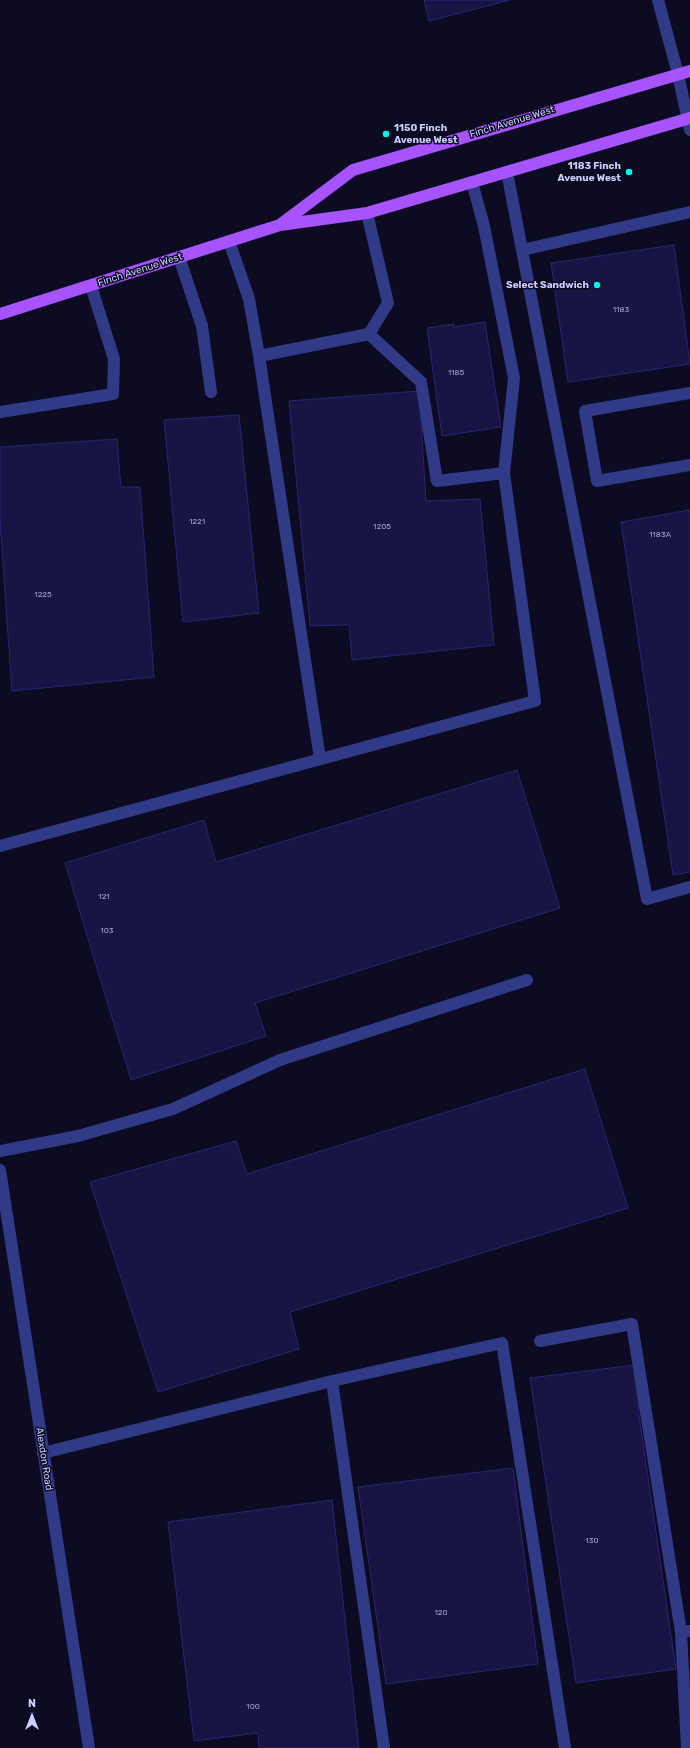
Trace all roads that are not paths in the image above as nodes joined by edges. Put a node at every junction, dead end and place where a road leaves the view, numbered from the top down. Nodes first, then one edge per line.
1 (658, 0) edge
2 (684, 73) edge
3 (689, 123) edge
4 (507, 172) junction
5 (472, 182) junction
6 (690, 212) edge
7 (367, 213) junction
8 (280, 225) junction
9 (229, 241) junction
10 (522, 250) junction
11 (179, 257) junction
12 (91, 286) junction
13 (0, 314) edge
14 (369, 334) junction
15 (259, 356) junction
16 (212, 392) dead end
17 (690, 393) edge
18 (0, 412) edge
19 (690, 465) edge
20 (504, 473) junction
21 (320, 759) junction
22 (0, 846) edge
23 (690, 887) edge
24 (527, 980) dead end
25 (0, 1151) edge
26 (0, 1170) edge
27 (540, 1341) dead end
28 (332, 1381) junction
29 (44, 1452) junction
30 (685, 1631) edge
31 (89, 1748) edge
32 (384, 1748) edge
33 (565, 1748) edge
34 (687, 1748) edge

1 - 2 street
2 - 3 street
2 - 8 main road, Finch Avenue West
3 - 4 main road, Finch Avenue West
4 - 5 main road, Finch Avenue West
4 - 10 street
5 - 7 main road, Finch Avenue West
5 - 20 street
6 - 10 street
7 - 8 main road, Finch Avenue West
7 - 14 street
8 - 9 main road, Finch Avenue West
9 - 11 main road, Finch Avenue West
9 - 15 street
10 - 23 street
11 - 12 main road, Finch Avenue West
11 - 16 street
12 - 13 main road, Finch Avenue West
12 - 18 street
14 - 15 street
14 - 20 street
15 - 21 street
17 - 19 street
20 - 21 street
21 - 22 street
24 - 25 street
26 - 29 street, Alexdon Road
27 - 30 street
28 - 29 street
28 - 32 street
28 - 33 street
29 - 31 street, Alexdon Road
30 - 34 street

